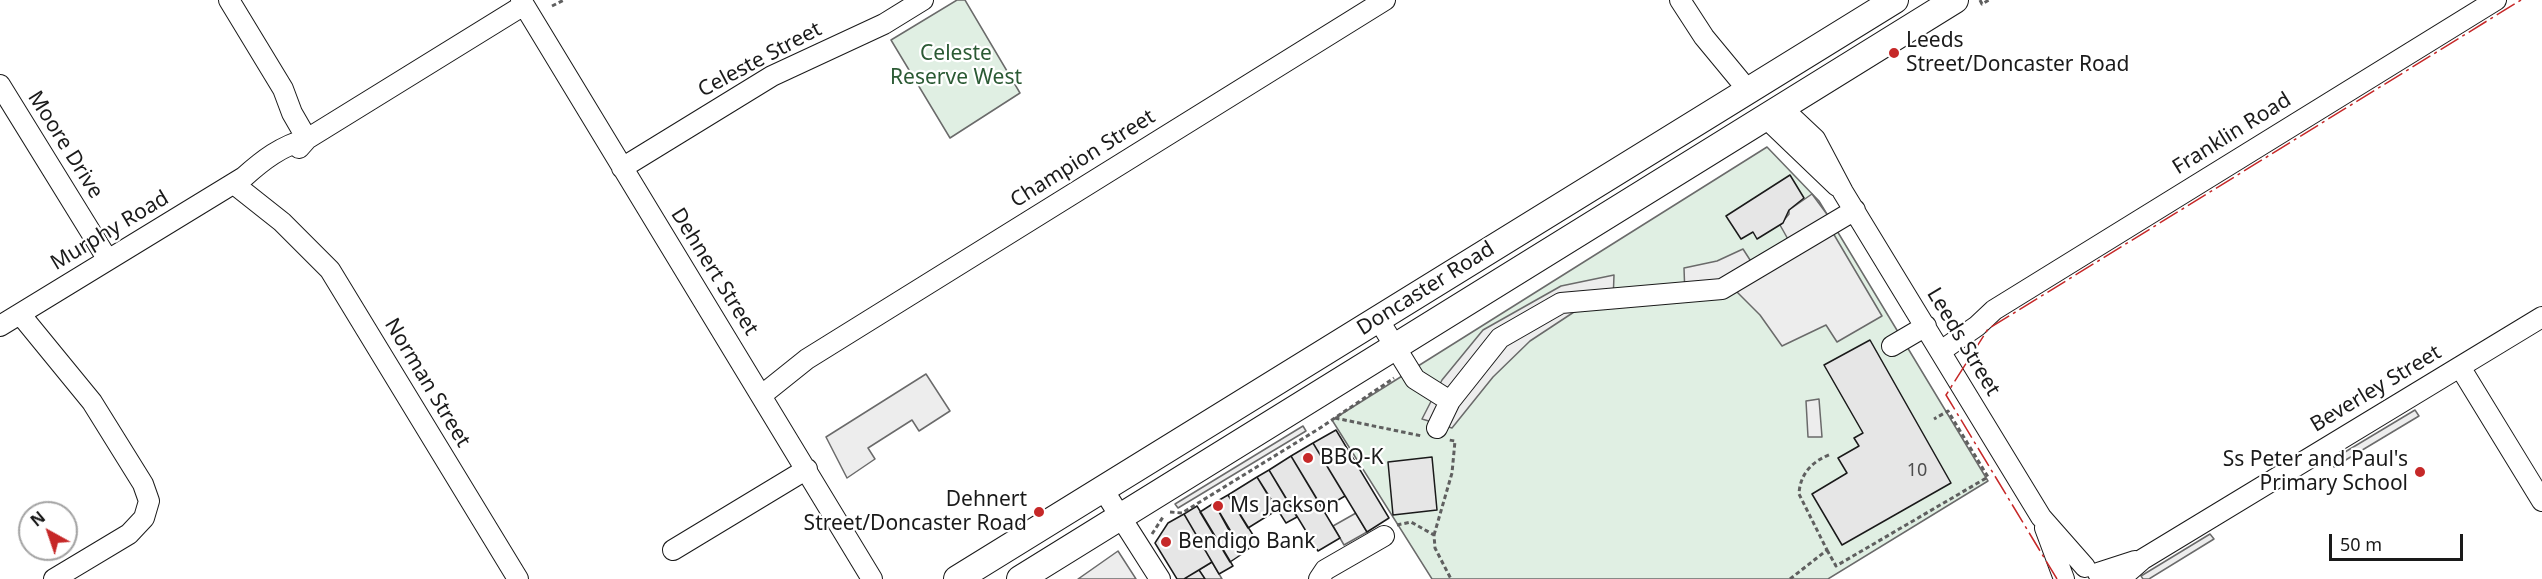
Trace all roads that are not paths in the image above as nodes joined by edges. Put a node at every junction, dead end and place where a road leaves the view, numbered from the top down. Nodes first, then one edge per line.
1 (229, 0) edge
2 (923, 0) edge
3 (1385, 0) edge
4 (1680, 0) edge
5 (1895, 0) edge
6 (1955, 0) edge
7 (2496, 0) edge
8 (522, 3) edge
9 (0, 85) edge
10 (1747, 89) junction
11 (1773, 112) junction
12 (312, 136) junction
13 (622, 168) junction
14 (239, 181) junction
15 (1855, 210) junction
16 (108, 260) junction
17 (20, 314) junction
18 (2542, 317) edge
19 (1378, 320) junction
20 (0, 326) edge
21 (1933, 338) junction
22 (1892, 346) dead end
23 (1402, 358) junction
24 (2460, 367) junction
25 (758, 390) junction
26 (1450, 401) junction
27 (1438, 435) road end
28 (807, 469) junction
29 (1104, 490) junction
30 (2542, 501) edge
31 (1121, 516) junction
32 (2041, 517) junction
33 (1384, 537) road end
34 (673, 549) dead end
35 (2143, 559) junction
36 (2095, 573) edge
37 (873, 576) edge
38 (54, 579) edge
39 (518, 579) edge
40 (957, 579) edge
41 (1020, 579) edge
42 (1160, 579) edge
43 (1319, 579) edge
44 (2065, 579) edge
45 (2120, 579) edge

1 - 12 street
2 - 13 street, Celeste Street
3 - 25 street, Champion Street
4 - 10 street
5 - 10 main road, Doncaster Road
6 - 11 main road, Doncaster Road
7 - 21 street, Franklin Road
8 - 12 street, Murphy Road
8 - 13 street, Dehnert Street
9 - 16 street, Moore Drive
10 - 11 main road
10 - 19 main road, Doncaster Road
11 - 15 street, Leeds Street
11 - 23 main road, Doncaster Road
12 - 14 street, Murphy Road
13 - 25 street, Dehnert Street
14 - 16 street, Murphy Road
14 - 39 street, Norman Street
15 - 21 street, Leeds Street
15 - 26 street
16 - 17 street, Murphy Road
17 - 20 street, Murphy Road
17 - 38 street
18 - 24 street, Beverley Street
19 - 23 street
19 - 29 main road, Doncaster Road
21 - 22 street, Franklin Road
21 - 32 street, Leeds Street
23 - 26 street
23 - 31 main road, Doncaster Road
24 - 30 street
24 - 35 street, Beverley Street
25 - 28 street, Dehnert Street
26 - 27 street
28 - 34 street
28 - 37 street, Dehnert Street
29 - 31 street
29 - 40 main road, Doncaster Road
31 - 41 main road, Doncaster Road
31 - 42 street
32 - 36 street, Leeds Street
32 - 44 street, Leeds Street
33 - 43 street
35 - 36 street, Beverley Street
35 - 45 street, Beverley Street
36 - 44 street, Beverley Street

